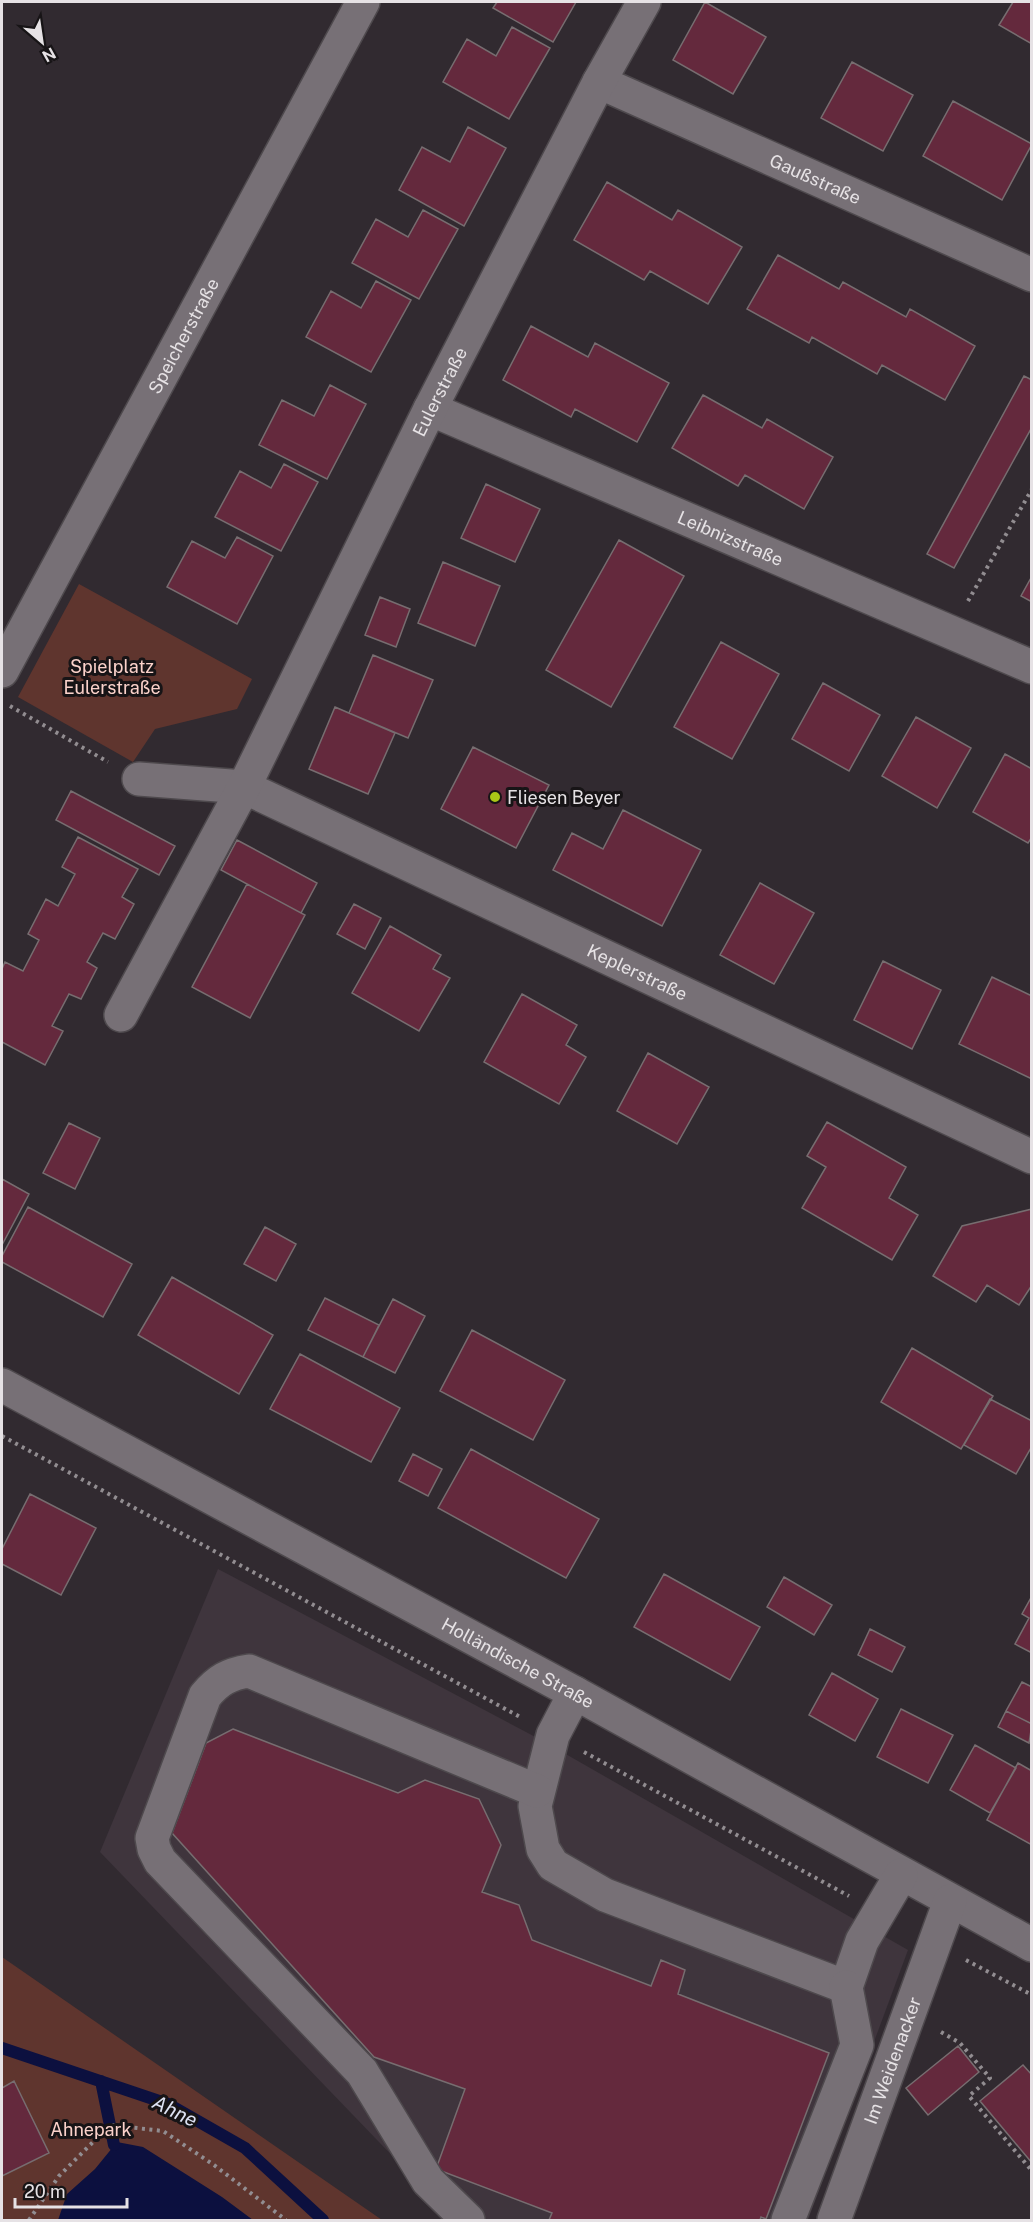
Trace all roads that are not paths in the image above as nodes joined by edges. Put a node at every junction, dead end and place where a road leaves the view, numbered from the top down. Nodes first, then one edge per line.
1 (363, 2) edge
2 (644, 2) edge
3 (599, 82) junction
4 (1032, 275) edge
5 (430, 409) junction
6 (1032, 667) edge
7 (2, 671) edge
8 (139, 779) road end
9 (244, 787) junction
10 (121, 1015) dead end
11 (1032, 1157) edge
12 (2, 1385) edge
13 (575, 1693) junction
14 (537, 1791) junction
15 (901, 1875) junction
16 (950, 1901) junction
17 (1032, 1945) edge
18 (846, 1987) junction
19 (468, 2220) edge
20 (788, 2220) edge
21 (834, 2220) edge

1 - 7 street, Speicherstraße
2 - 3 street, Eulerstraße
3 - 4 street, Gaußstraße
3 - 5 street, Eulerstraße
5 - 6 street, Leibnizstraße
5 - 9 street, Eulerstraße
8 - 9 street
9 - 10 street, Eulerstraße
9 - 11 street, Keplerstraße
12 - 13 street, Holländische Straße
13 - 14 street
13 - 15 street, Holländische Straße
14 - 18 street
14 - 19 street
15 - 16 street, Holländische Straße
15 - 18 street
16 - 17 street, Holländische Straße
16 - 21 street, Im Weidenacker
18 - 20 street

